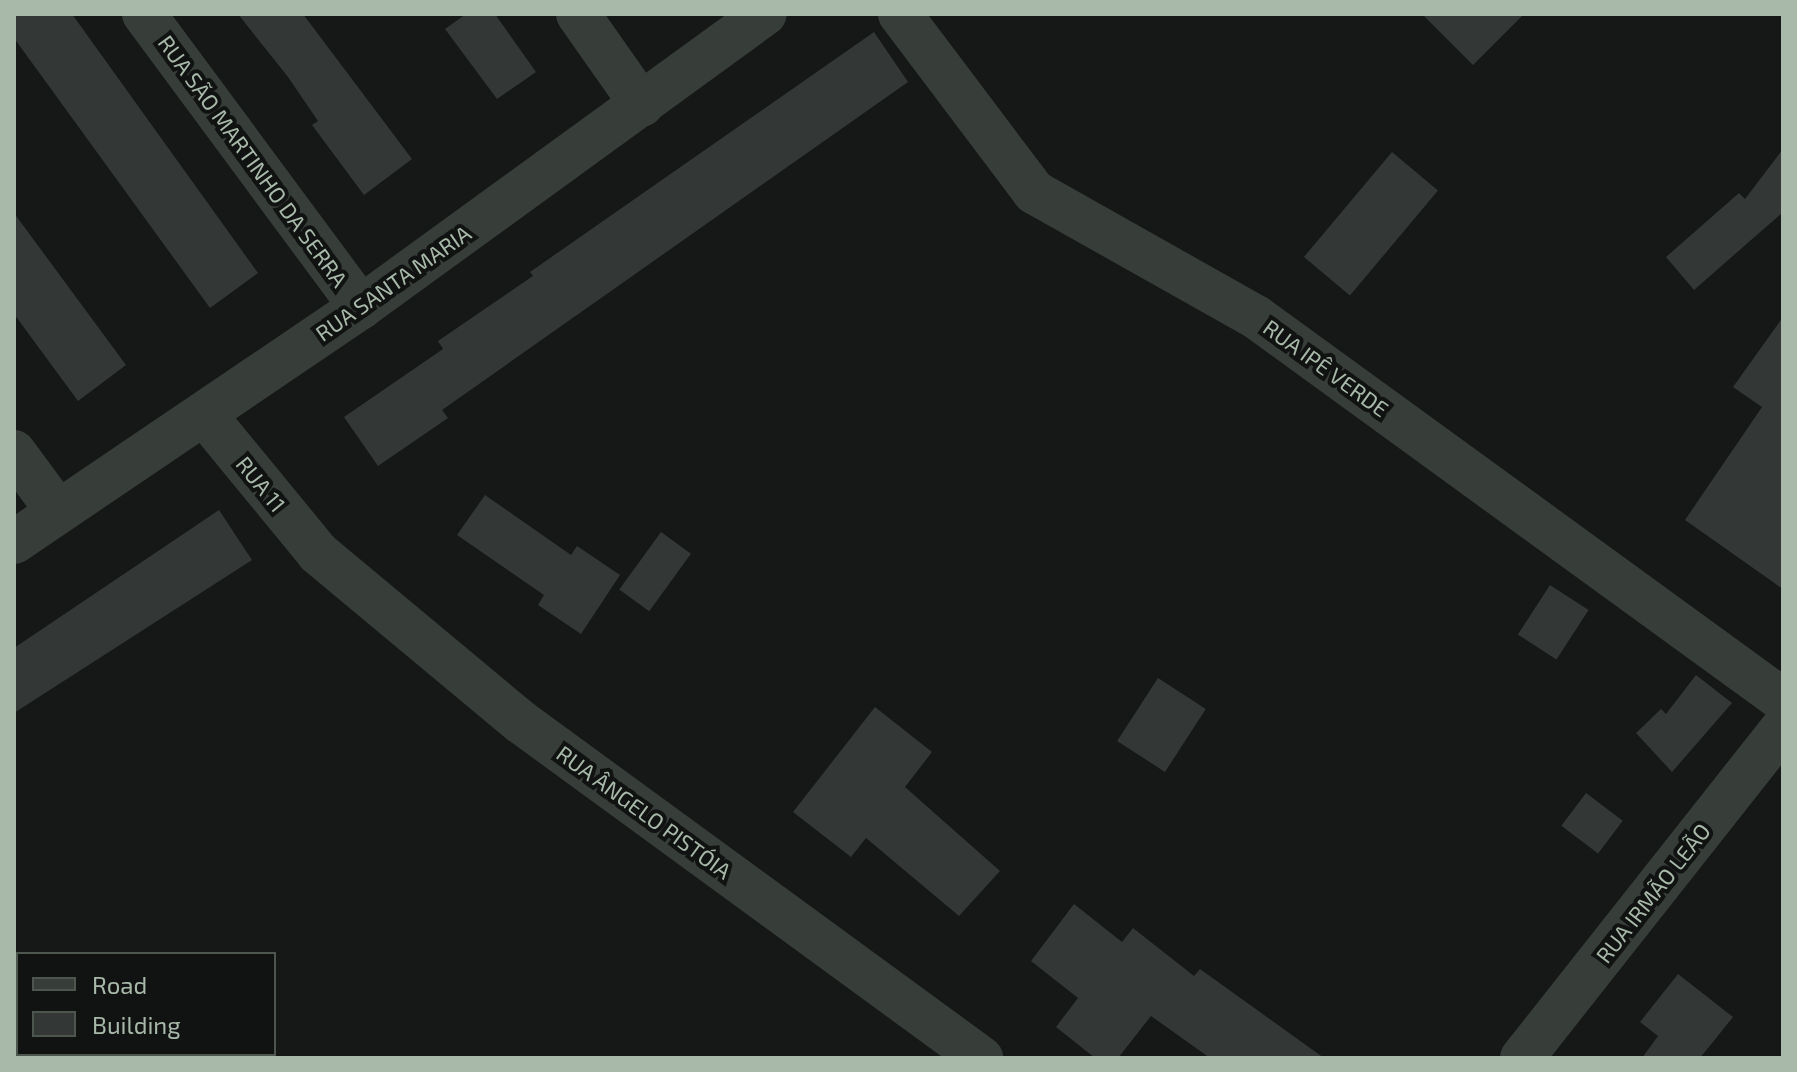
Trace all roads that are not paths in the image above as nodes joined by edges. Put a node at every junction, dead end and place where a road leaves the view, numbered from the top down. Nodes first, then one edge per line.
1 (144, 14) edge
2 (578, 14) edge
3 (765, 14) edge
4 (900, 14) edge
5 (642, 105) junction
6 (361, 307) junction
7 (204, 414) junction
8 (14, 452) edge
9 (58, 512) junction
10 (14, 542) edge
11 (318, 553) joint
12 (1783, 700) edge
13 (1783, 727) edge
14 (981, 1058) edge
15 (1522, 1058) edge

1 - 6 street, RUA SÃO MARTINHO DA SERRA
2 - 5 street
3 - 5 street, RUA SANTA MARIA
4 - 12 street, RUA IPÊ VERDE
5 - 6 street, RUA SANTA MARIA
6 - 7 street, RUA SANTA MARIA
7 - 9 street, RUA SANTA MARIA
7 - 11 street, RUA 11
8 - 9 street
9 - 10 street, RUA SANTA MARIA
11 - 14 street, RUA ÂNGELO PISTÓIA
13 - 15 street, RUA IRMÃO LEÃO

